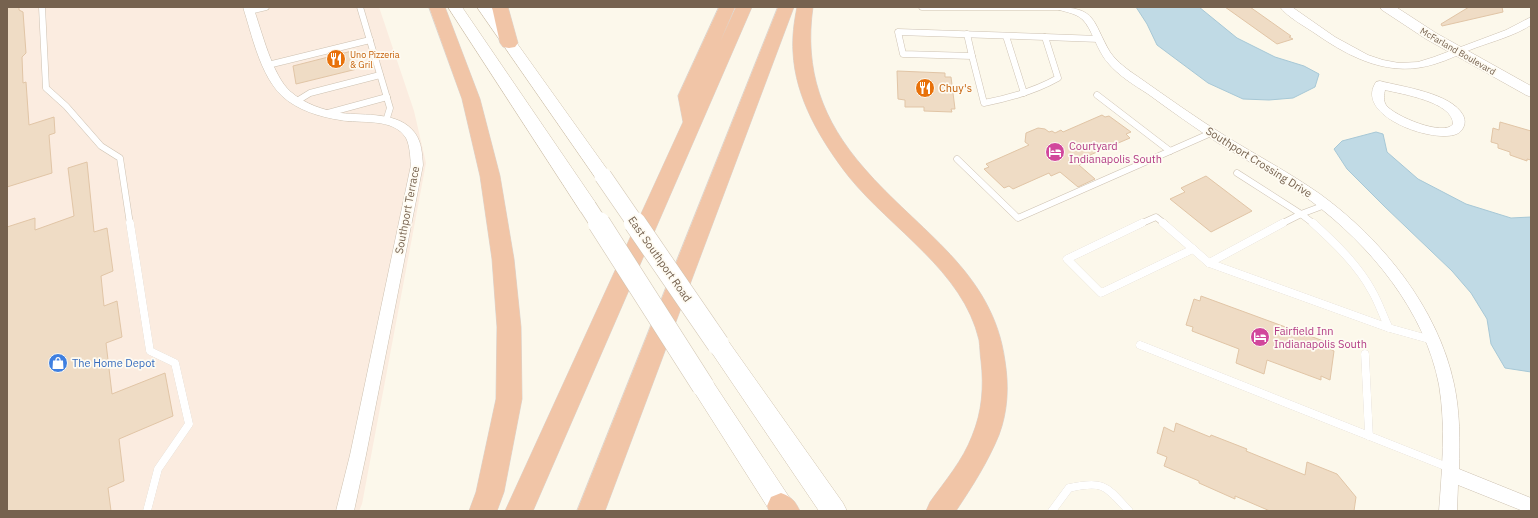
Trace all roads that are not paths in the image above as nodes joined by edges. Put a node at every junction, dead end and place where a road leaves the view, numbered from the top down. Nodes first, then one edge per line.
1 (42, 7) edge
2 (266, 7) edge
3 (360, 7) edge
4 (437, 7) edge
5 (455, 7) edge
6 (484, 7) edge
7 (500, 7) edge
8 (727, 7) edge
9 (744, 7) edge
10 (786, 7) edge
11 (805, 7) edge
12 (922, 7) edge
13 (962, 7) edge
14 (1045, 7) edge
15 (1286, 7) edge
16 (1387, 7) edge
17 (1060, 8) edge
18 (248, 9) edge
19 (1531, 20) edge
20 (967, 34) junction
21 (1006, 36) junction
22 (1045, 37) junction
23 (1099, 39) junction
24 (370, 40) junction
25 (509, 43) junction
26 (1457, 51) junction
27 (972, 56) junction
28 (1386, 64) junction
29 (268, 65) junction
30 (380, 75) junction
31 (1380, 85) junction
32 (1531, 92) edge
33 (1024, 93) junction
34 (1097, 95) dead end
35 (387, 97) junction
36 (297, 101) junction
37 (328, 113) junction
38 (386, 121) junction
39 (693, 123) junction
40 (1211, 133) junction
41 (1170, 151) junction
42 (958, 158) dead end
43 (1237, 173) dead end
44 (1325, 205) junction
45 (1301, 214) junction
46 (1193, 249) junction
47 (1209, 263) junction
48 (1389, 328) junction
49 (1432, 340) junction
50 (1140, 345) dead end
51 (1365, 354) dead end
52 (1369, 436) junction
53 (1450, 471) junction
54 (1531, 506) edge
55 (784, 509) edge
56 (147, 511) edge
57 (345, 511) edge
58 (483, 511) edge
59 (519, 511) edge
60 (590, 511) edge
61 (834, 511) edge
62 (940, 511) edge
63 (1052, 511) edge
64 (1130, 511) edge
65 (1448, 511) edge

1 - 56 lane
2 - 18 lane
3 - 24 lane
4 - 58 highway
5 - 55 main road, bridge
6 - 25 main road, East Southport Road
7 - 25 highway
8 - 39 highway
9 - 39 highway
10 - 60 highway
11 - 62 highway
12 - 13 lane
13 - 14 lane
14 - 17 lane
15 - 28 street
16 - 26 street, McFarland Boulevard
17 - 23 street, Southport Crossing Drive
18 - 29 street, Southport Terrace
19 - 26 street
20 - 21 lane
20 - 27 lane
20 - 27 lane
21 - 22 lane
21 - 33 lane
22 - 23 lane
22 - 33 lane
23 - 40 street, Southport Crossing Drive
24 - 29 lane
24 - 30 lane
25 - 61 main road, East Southport Road, bridge
26 - 28 street
26 - 32 street, McFarland Boulevard
27 - 33 lane
28 - 31 street
29 - 36 street, Southport Terrace
30 - 35 lane
30 - 36 lane
31 - 31 street
34 - 41 lane
35 - 37 lane
35 - 38 lane
36 - 37 street, Southport Terrace
37 - 38 street, Southport Terrace
38 - 57 street, Southport Terrace
39 - 59 highway
40 - 41 lane
40 - 44 street, Southport Crossing Drive
41 - 42 lane
43 - 45 lane
44 - 45 lane
44 - 49 street, Southport Crossing Drive
45 - 47 lane
45 - 48 lane
46 - 46 lane
46 - 47 lane
47 - 48 lane
48 - 49 lane
49 - 53 street, Southport Crossing Drive
50 - 52 lane
51 - 52 lane
52 - 53 lane
53 - 54 street
53 - 65 street, Southport Crossing Drive
63 - 64 lane

